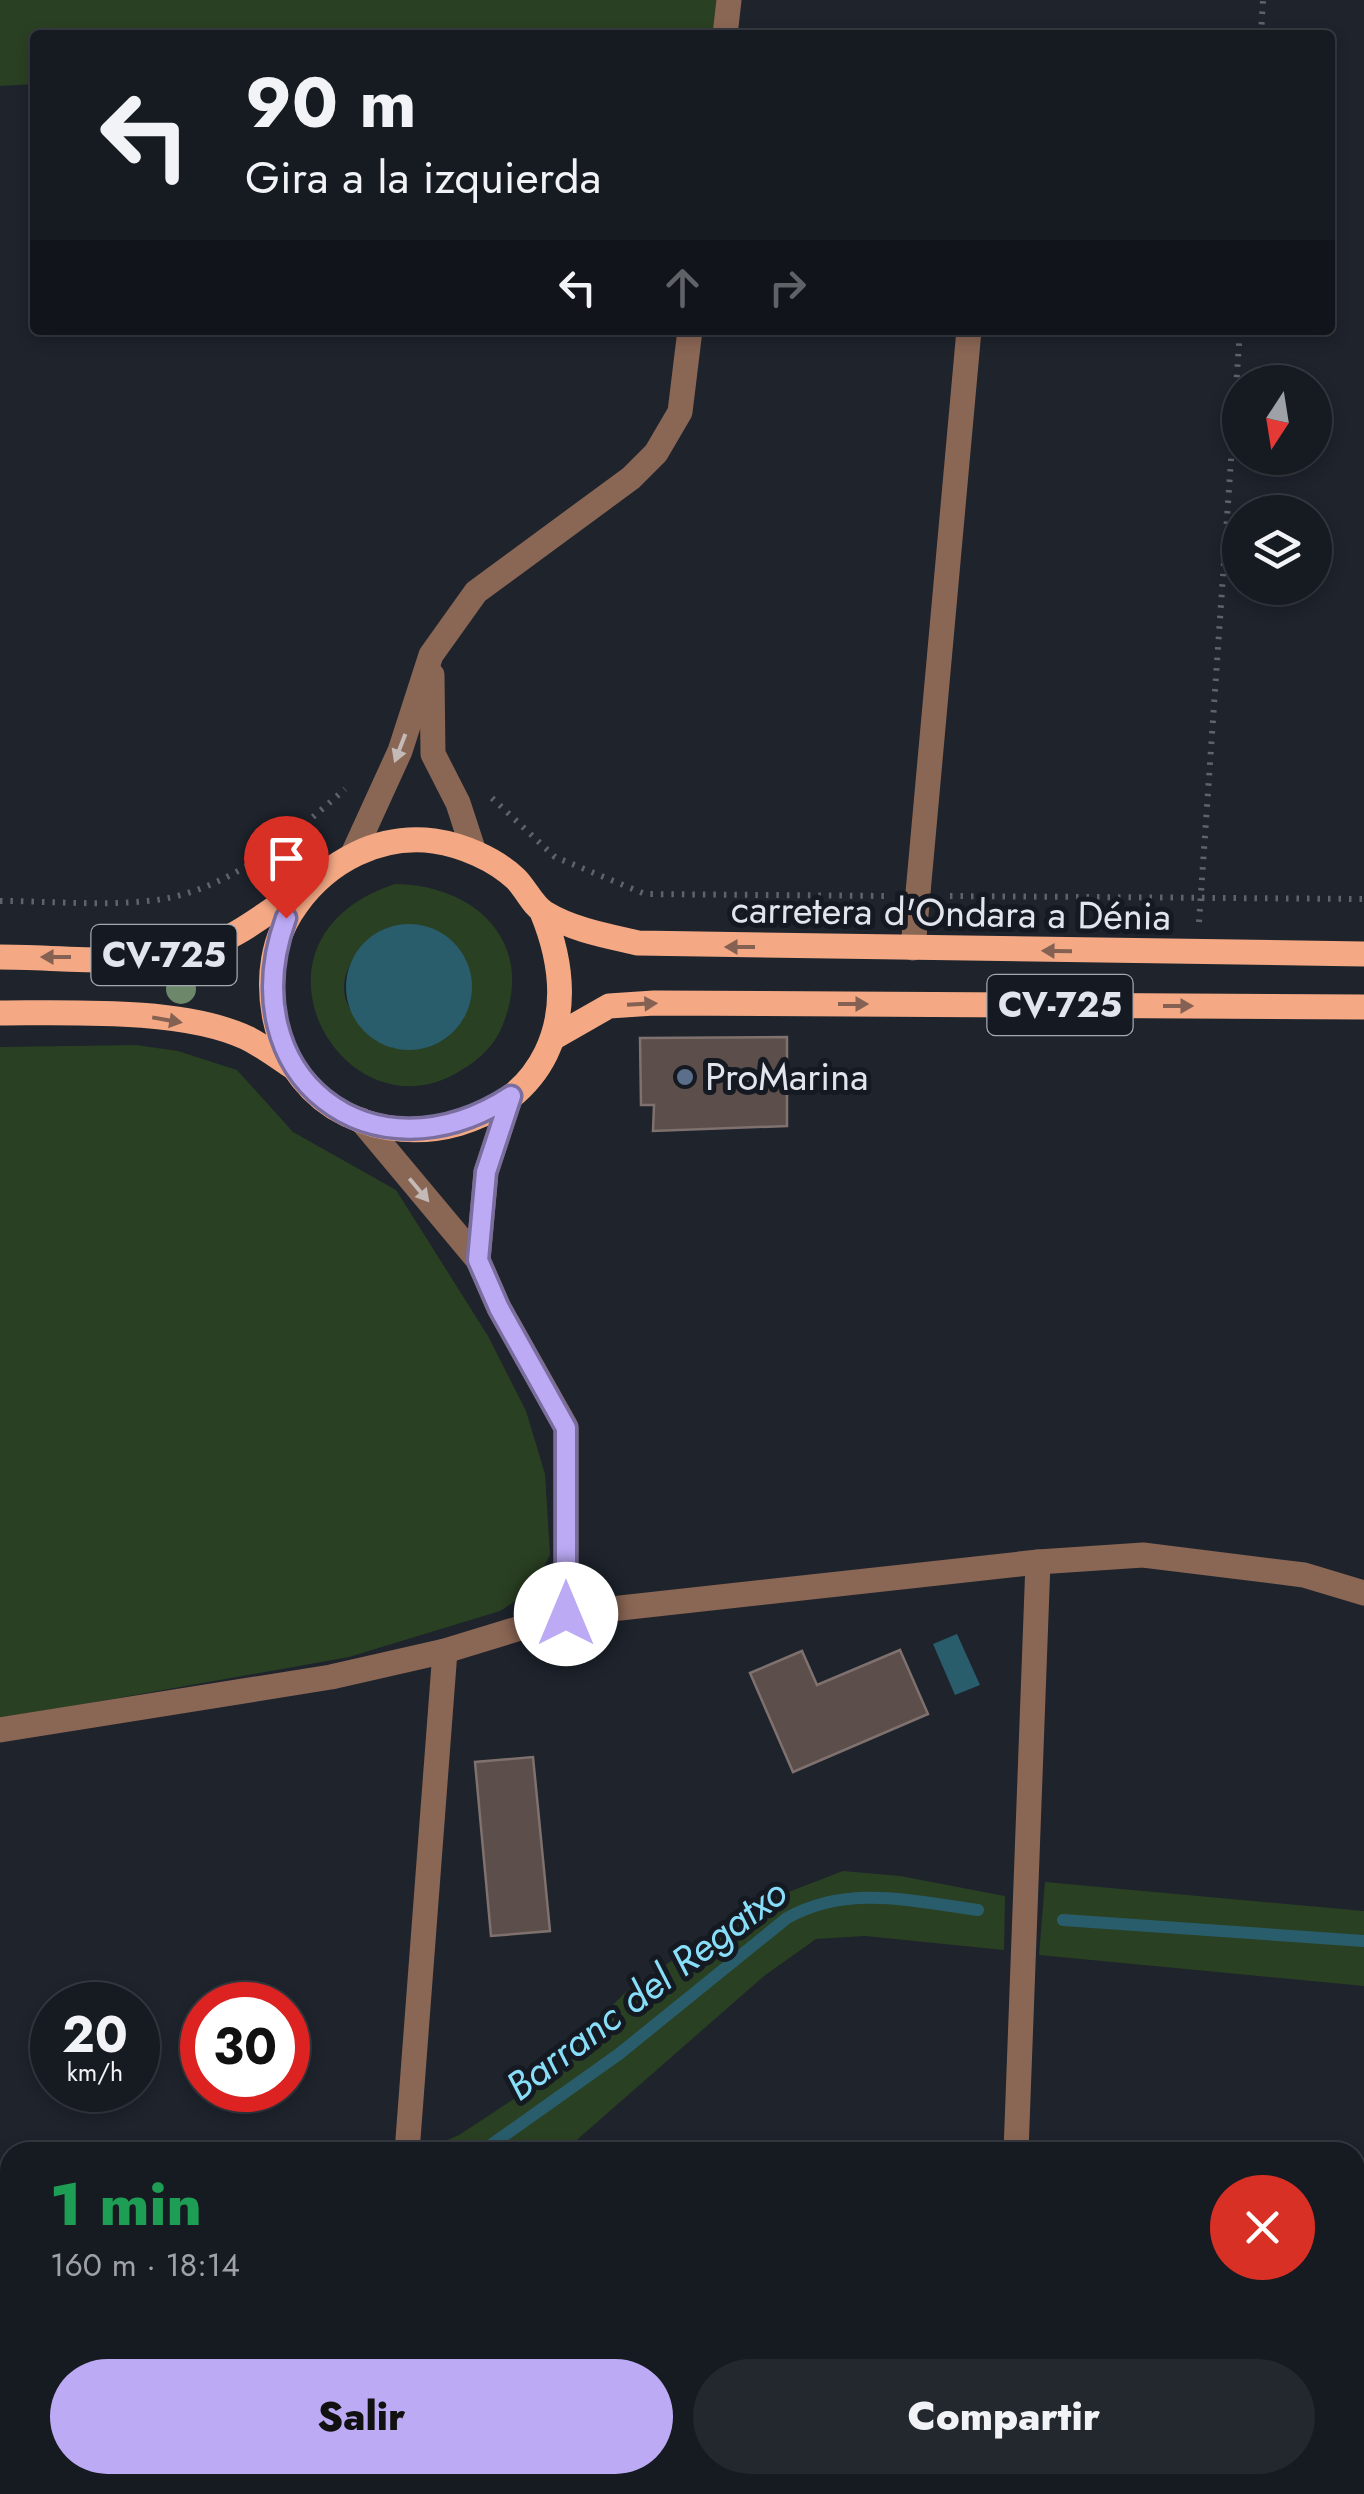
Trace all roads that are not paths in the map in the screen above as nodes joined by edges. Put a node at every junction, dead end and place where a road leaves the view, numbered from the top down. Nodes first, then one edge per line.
1 (729, 0) edge
2 (726, 30) edge
3 (689, 335) edge
4 (969, 335) edge
5 (431, 655) junction
6 (474, 852) junction
7 (353, 854) junction
8 (310, 885) junction
9 (542, 912) junction
10 (913, 948) junction
11 (1364, 954) edge
12 (0, 957) edge
13 (1364, 1007) edge
14 (0, 1013) edge
15 (552, 1038) junction
16 (297, 1070) junction
17 (511, 1096) junction
18 (361, 1120) junction
19 (478, 1260) junction
20 (1038, 1562) junction
21 (1364, 1593) edge
22 (566, 1614) junction
23 (445, 1651) junction
24 (0, 1730) edge
25 (408, 2142) edge
26 (1016, 2142) edge

1 - 2 street
3 - 5 street
4 - 10 street
5 - 6 street
5 -> 7 street
6 - 7 main road, CV-725
6 - 9 main road, CV-725
7 - 8 main road, CV-725
8 -> 12 main road, CV-725
8 - 16 main road, CV-725
10 -> 9 main road, carretera d'Ondara a Dénia / CV-725
9 - 15 main road, CV-725
11 -> 10 main road, carretera d'Ondara a Dénia / CV-725
15 -> 13 main road, CV-725
14 -> 16 main road, CV-725
15 - 17 main road, CV-725
16 - 18 main road, CV-725
17 - 18 main road, CV-725
17 - 19 street
18 -> 19 street
19 - 22 street
20 - 21 street
20 - 22 street
20 - 26 street
22 - 23 street
23 - 24 street
23 - 25 street

